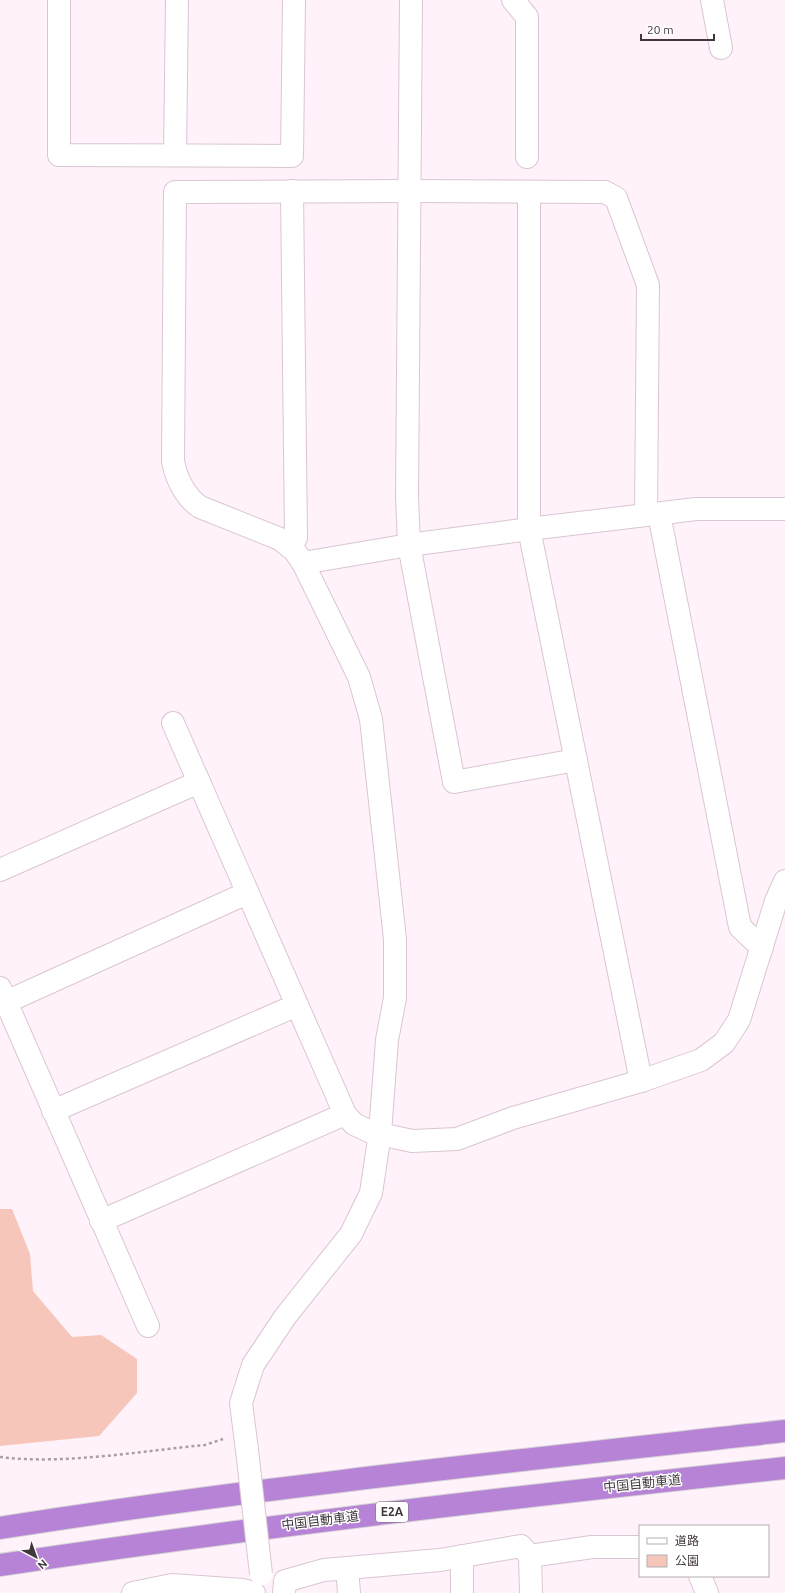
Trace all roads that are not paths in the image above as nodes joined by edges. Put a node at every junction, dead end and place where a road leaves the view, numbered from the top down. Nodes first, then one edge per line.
1 (59, 0) edge
2 (177, 0) edge
3 (294, 0) edge
4 (411, 0) edge
5 (513, 0) edge
6 (712, 0) edge
7 (721, 48) dead end
8 (175, 155) junction
9 (527, 157) dead end
10 (409, 191) junction
11 (292, 192) junction
12 (529, 192) junction
13 (785, 509) edge
14 (652, 514) junction
15 (529, 528) junction
16 (409, 545) junction
17 (297, 555) junction
18 (173, 723) dead end
19 (576, 760) junction
20 (199, 782) junction
21 (0, 870) edge
22 (785, 881) edge
23 (248, 893) junction
24 (762, 948) junction
25 (3, 995) edge
26 (297, 1005) junction
27 (641, 1081) junction
28 (53, 1111) junction
29 (345, 1114) junction
30 (380, 1133) junction
31 (101, 1221) junction
32 (148, 1326) dead end
33 (785, 1431) edge
34 (785, 1468) edge
35 (0, 1528) edge
36 (639, 1547) edge
37 (462, 1556) junction
38 (530, 1556) junction
39 (0, 1565) edge
40 (347, 1568) junction
41 (700, 1577) edge
42 (258, 1587) edge
43 (133, 1593) edge
44 (284, 1593) edge
45 (349, 1593) edge
46 (462, 1593) edge
47 (531, 1593) edge
48 (707, 1593) edge

1 - 8 street
2 - 8 street
3 - 8 street
4 - 10 street
5 - 9 street
6 - 7 street
10 - 11 street
10 - 12 street
10 - 16 street
11 - 17 street
11 - 17 street
12 - 14 street
12 - 15 street
13 - 14 street
14 - 15 street
14 - 24 street
15 - 16 street
15 - 19 street
16 - 17 street
16 - 19 street
17 - 30 street
18 - 20 street
19 - 27 street
20 - 21 street
20 - 23 street
22 - 24 street
23 - 25 street
23 - 26 street
24 - 27 street
25 - 28 street
26 - 28 street
26 - 29 street
27 - 30 street
28 - 31 street
29 - 30 street
29 - 31 street
30 - 42 street, bridge
31 - 32 street
33 - 35 highway
34 - 39 highway, 中国自動車道 / E2A
36 - 38 street
37 - 38 street
37 - 40 street
37 - 46 street
38 - 47 street
40 - 44 street
40 - 45 street
41 - 48 street
42 - 43 street

